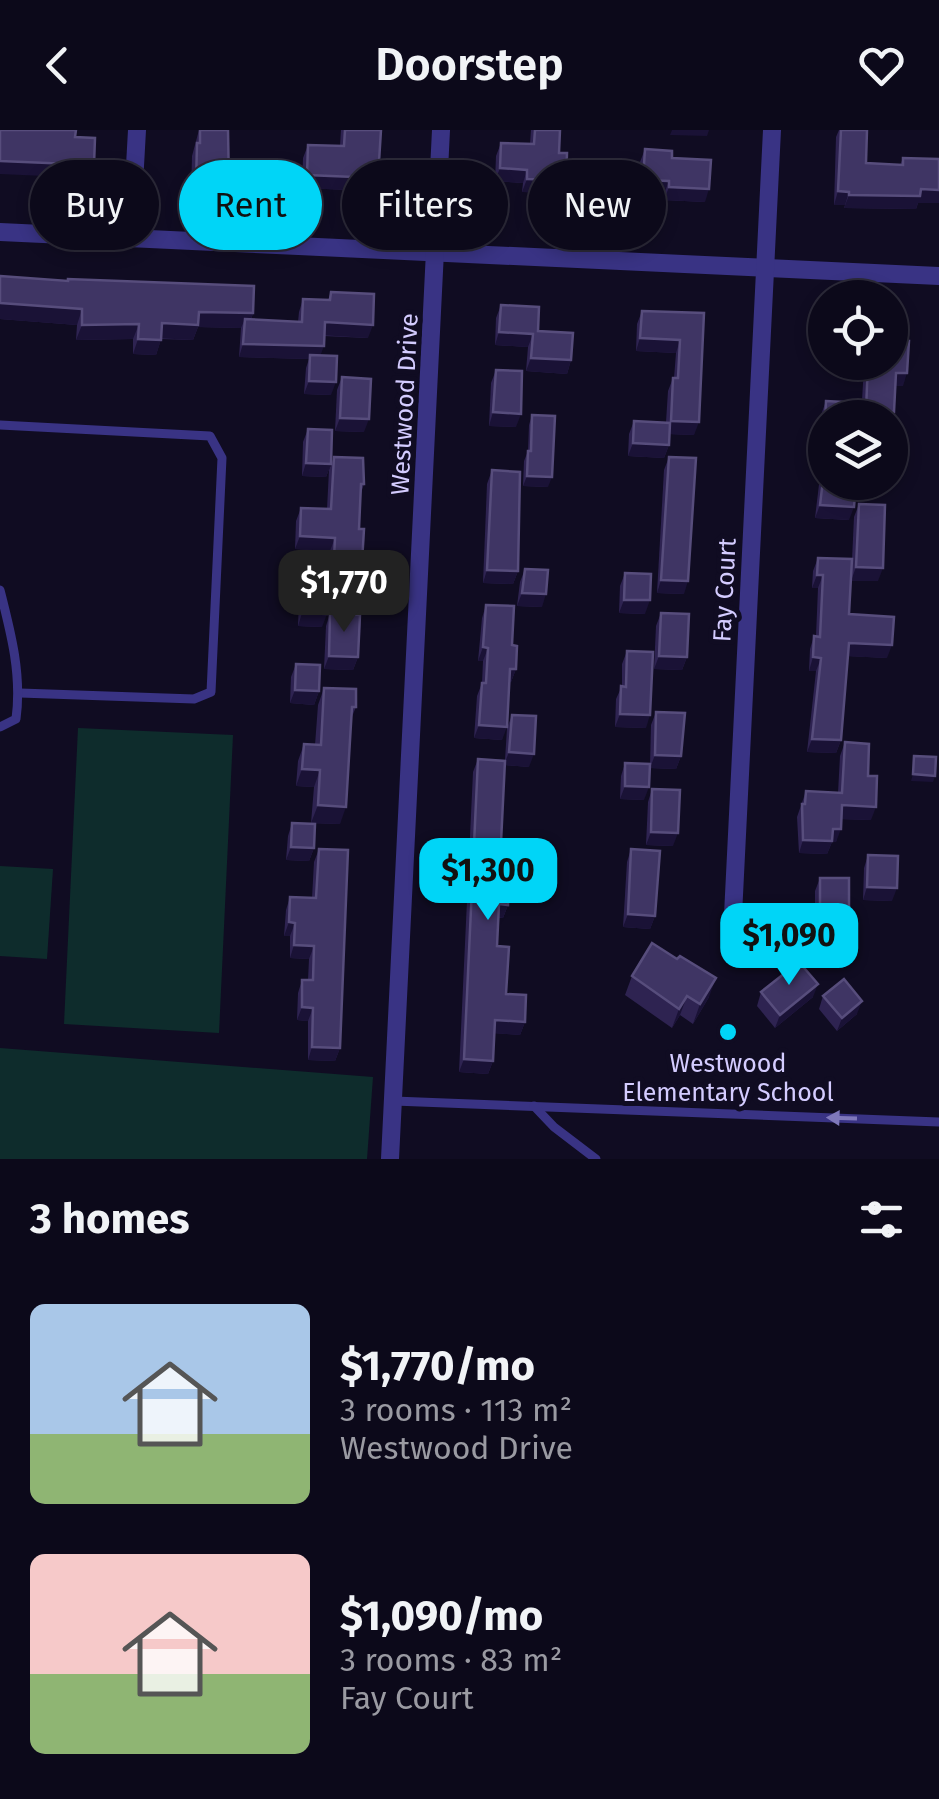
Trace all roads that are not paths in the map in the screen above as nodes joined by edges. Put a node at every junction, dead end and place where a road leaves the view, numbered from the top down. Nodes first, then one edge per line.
1 (136, 130) edge
2 (441, 130) edge
3 (772, 130) edge
4 (135, 160) edge
5 (0, 232) edge
6 (30, 233) edge
7 (159, 239) edge
8 (436, 253) junction
9 (766, 268) junction
10 (939, 276) edge
11 (0, 425) edge
12 (0, 590) edge
13 (20, 693) junction
14 (0, 728) edge
15 (733, 916) dead end
16 (394, 1100) junction
17 (534, 1106) junction
18 (939, 1122) edge
19 (390, 1159) edge
20 (596, 1159) edge

1 - 4 street
2 - 8 street, Westwood Drive
3 - 9 street, Fay Court
5 - 6 street
7 - 8 street
8 - 9 street
8 - 16 street, Westwood Drive
9 - 10 street
9 - 15 street, Fay Court
11 - 13 lane
12 - 13 lane
13 - 14 lane
16 - 17 lane
16 - 19 street, Westwood Drive
18 -> 17 lane
17 - 20 lane

